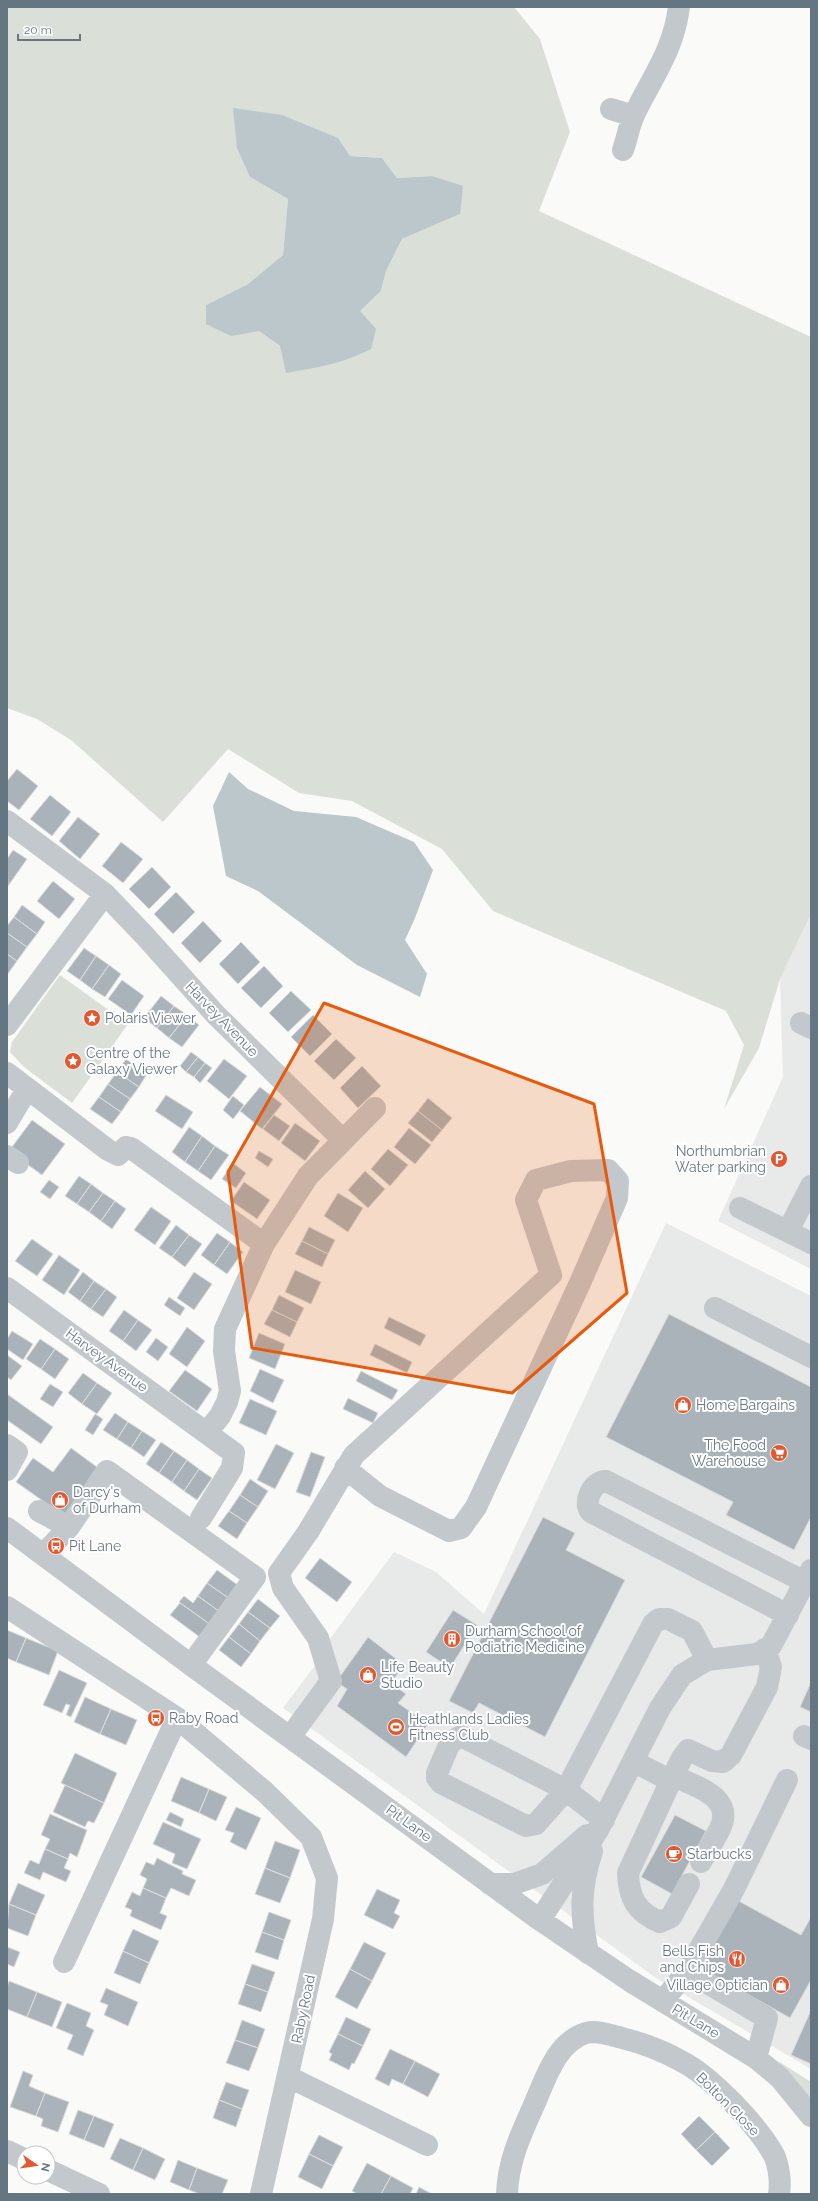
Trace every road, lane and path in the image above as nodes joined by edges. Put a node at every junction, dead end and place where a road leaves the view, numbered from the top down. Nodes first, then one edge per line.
1 (679, 7) edge
2 (611, 109) dead end
3 (634, 116) junction
4 (623, 150) dead end
5 (7, 821) edge
6 (105, 894) junction
7 (7, 1025) edge
8 (7, 1073) edge
9 (27, 1089) junction
10 (375, 1108) dead end
11 (7, 1124) edge
12 (343, 1140) junction
13 (811, 1186) edge
14 (740, 1208) dead end
15 (788, 1232) junction
16 (811, 1243) edge
17 (264, 1244) junction
18 (551, 1275) junction
19 (580, 1283) junction
20 (7, 1288) edge
21 (715, 1308) dead end
22 (811, 1357) edge
23 (207, 1432) junction
24 (7, 1445) edge
25 (345, 1468) junction
26 (7, 1470) edge
27 (39, 1511) dead end
28 (201, 1518) dead end
29 (69, 1527) junction
30 (7, 1528) edge
31 (43, 1555) junction
32 (808, 1576) edge
33 (7, 1607) edge
34 (788, 1616) junction
35 (765, 1649) junction
36 (707, 1660) junction
37 (191, 1665) junction
38 (177, 1718) junction
39 (290, 1737) junction
40 (633, 1761) junction
41 (672, 1778) junction
42 (787, 1780) dead end
43 (566, 1790) junction
44 (601, 1825) junction
45 (700, 1862) dead end
46 (490, 1884) junction
47 (689, 1884) dead end
48 (540, 1920) junction
49 (588, 1953) junction
50 (64, 1962) dead end
51 (687, 1971) junction
52 (663, 2001) junction
53 (756, 2058) junction
54 (289, 2077) junction
55 (811, 2116) edge
56 (427, 2145) dead end
57 (56, 2174) edge
58 (99, 2194) edge
59 (261, 2194) edge
60 (507, 2194) edge
61 (779, 2194) edge

1 - 3 street
2 - 3 street
3 - 4 street
5 - 6 street, Harvey Avenue
6 - 7 street
6 - 12 street, Harvey Avenue
8 - 9 street
9 - 11 street
9 - 17 street
10 - 12 street
12 - 17 street
13 - 15 street
14 - 15 street
15 - 16 street
17 - 23 street
18 - 19 street
18 - 19 street
18 - 25 street
19 - 25 street
20 - 23 street, Harvey Avenue
21 - 22 street
23 - 28 street, Harvey Avenue
24 - 26 street
25 - 39 street
27 - 29 street
29 - 31 street
29 - 37 street
30 - 31 street, Pit Lane
31 - 37 street, Pit Lane
32 - 34 street
32 - 34 street
33 - 38 street, Raby Road
34 - 35 street
35 - 36 street
35 - 41 street
36 - 40 street
36 - 43 street
37 - 39 street, Pit Lane
38 - 50 street
38 - 54 street, Raby Road
39 - 46 street, Pit Lane
40 - 41 street
40 - 44 street
41 - 45 street
41 - 47 street
42 - 51 street
43 - 43 street
43 - 44 street
44 - 46 street
44 - 48 street
44 - 49 street
46 - 48 street, Pit Lane
48 - 49 street, Pit Lane
49 - 52 street, Pit Lane
51 - 52 street
51 - 53 street
52 - 53 street, Pit Lane
53 - 55 street, Pit Lane
54 - 56 street
54 - 59 street, Raby Road
57 - 58 street
60 - 61 street, Bolton Close

